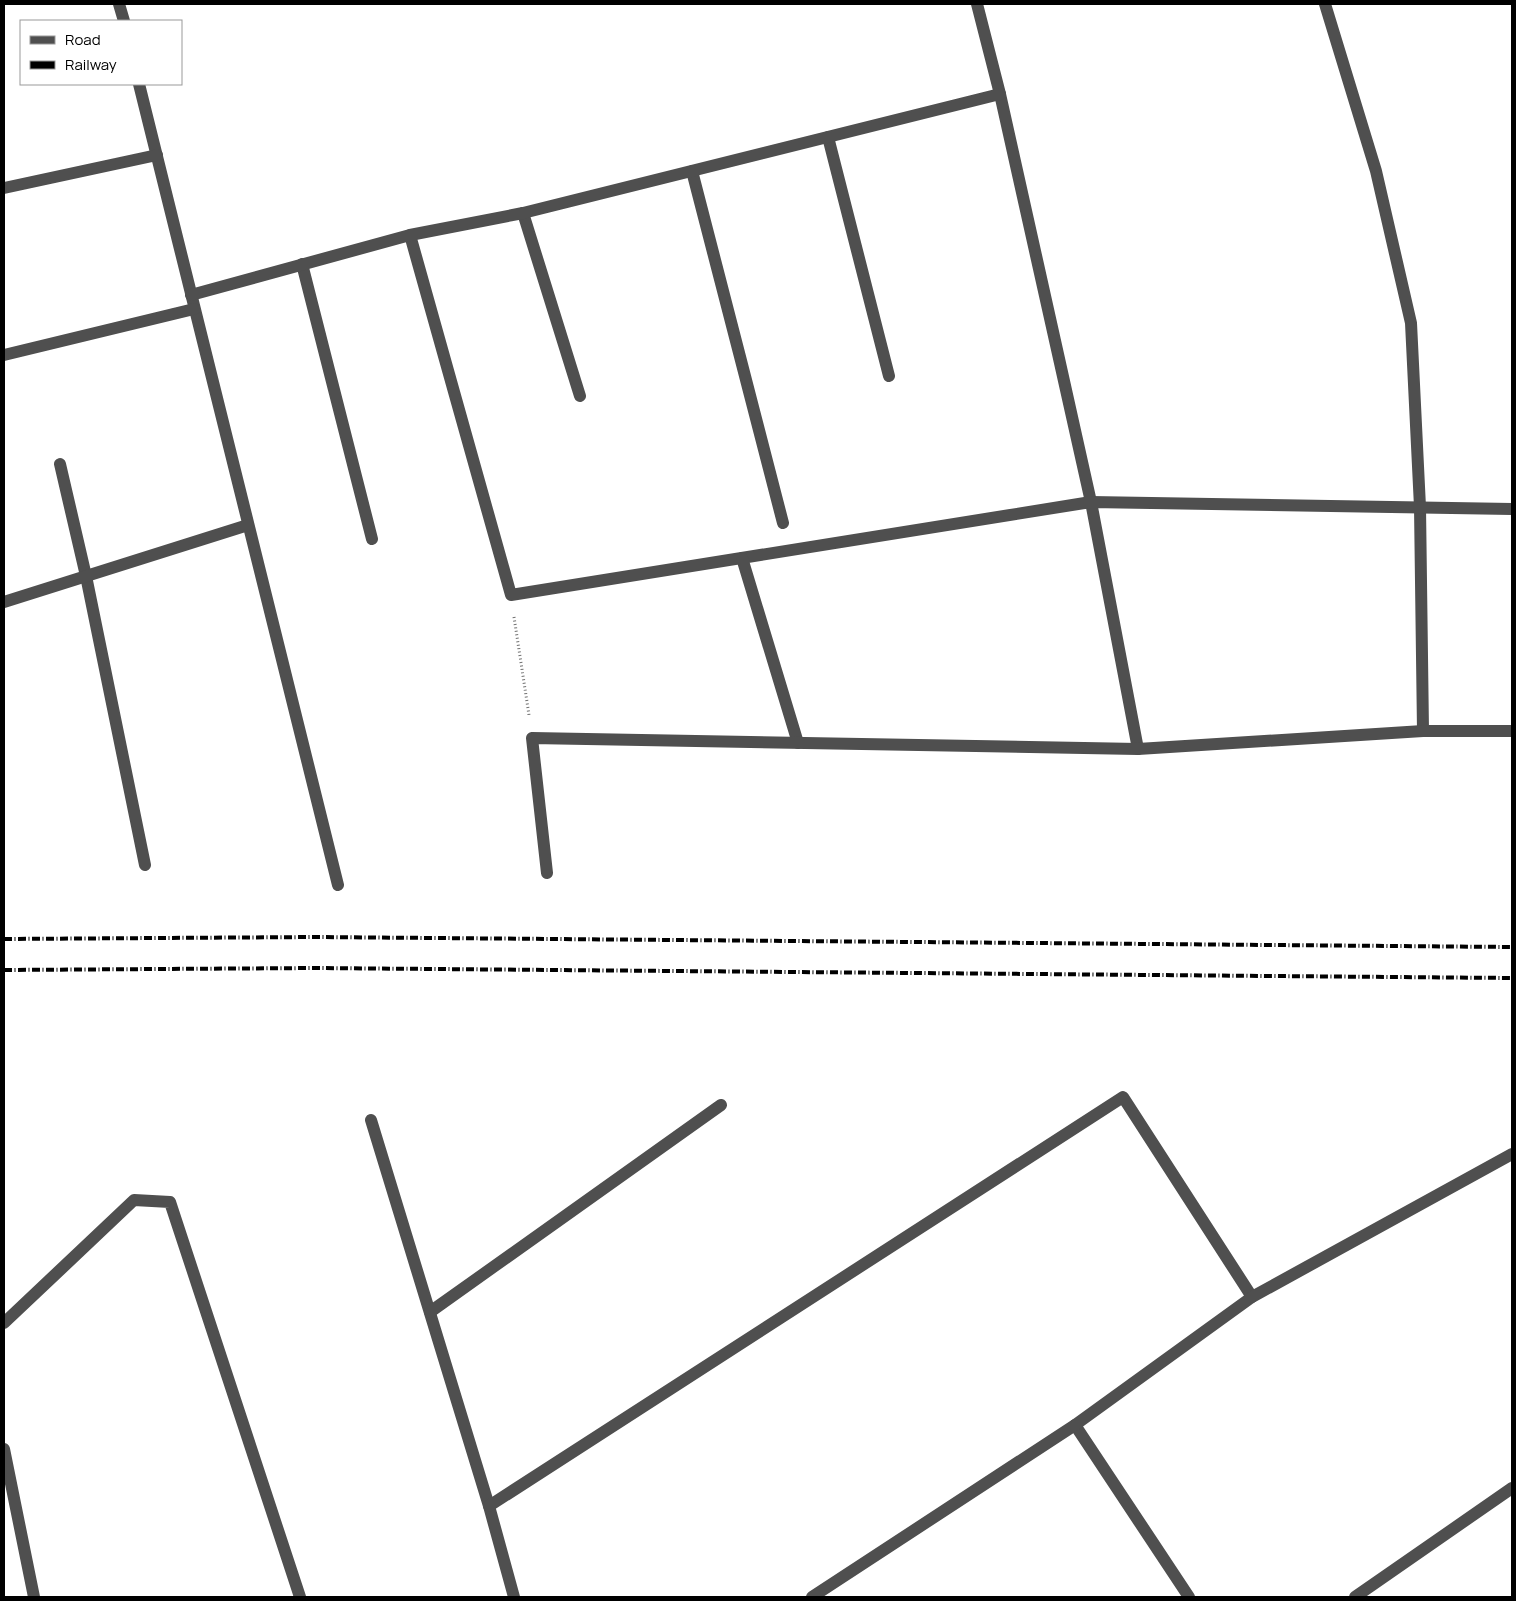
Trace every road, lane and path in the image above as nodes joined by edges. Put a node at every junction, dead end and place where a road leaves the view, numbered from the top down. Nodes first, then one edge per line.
1 (119, 4) edge
2 (977, 4) edge
3 (1325, 4) edge
4 (124, 20) edge
5 (139, 85) edge
6 (1000, 94) junction
7 (828, 137) junction
8 (157, 155) junction
9 (692, 171) junction
10 (4, 188) edge
11 (523, 213) junction
12 (410, 234) junction
13 (302, 264) junction
14 (191, 295) junction
15 (194, 308) junction
16 (4, 355) edge
17 (889, 376) dead end
18 (580, 396) dead end
19 (60, 464) dead end
20 (1091, 502) junction
21 (1420, 507) junction
22 (1512, 509) edge
23 (783, 523) dead end
24 (248, 525) junction
25 (372, 538) dead end
26 (742, 558) junction
27 (86, 576) junction
28 (511, 595) junction
29 (4, 602) edge
30 (1512, 730) edge
31 (1423, 731) junction
32 (532, 738) junction
33 (798, 743) junction
34 (1138, 749) junction
35 (145, 864) dead end
36 (547, 873) dead end
37 (338, 886) dead end
38 (721, 1105) dead end
39 (371, 1120) dead end
40 (1512, 1154) edge
41 (1252, 1297) junction
42 (430, 1312) junction
43 (4, 1323) edge
44 (1075, 1425) junction
45 (4, 1449) edge
46 (1512, 1488) edge
47 (489, 1506) junction
48 (816, 1596) edge
49 (34, 1597) edge
50 (300, 1597) edge
51 (514, 1597) edge
52 (1189, 1597) edge
53 (1355, 1597) edge

1 - 4 street
2 - 6 street
3 - 21 street
5 - 8 street
6 - 7 street
6 - 20 street
7 - 9 street
7 - 17 street
8 - 10 street
8 - 14 street
9 - 11 street
9 - 23 street
11 - 12 street
11 - 18 street
12 - 13 street
12 - 28 street
13 - 14 street
13 - 25 street
14 - 15 street
15 - 16 street
15 - 24 street
19 - 27 street
20 - 21 street
20 - 26 street
20 - 34 street
21 - 22 street
21 - 31 street
24 - 27 street
24 - 37 street
26 - 28 street
26 - 33 street
27 - 29 street
27 - 35 street
28 - 32 path
30 - 31 street
31 - 34 street
32 - 33 street
32 - 36 street
33 - 34 street
38 - 42 street
39 - 42 street
40 - 41 street
41 - 44 street
41 - 47 street
42 - 47 street
43 - 50 street
44 - 48 street
44 - 52 street
45 - 49 street
46 - 53 street
47 - 51 street

